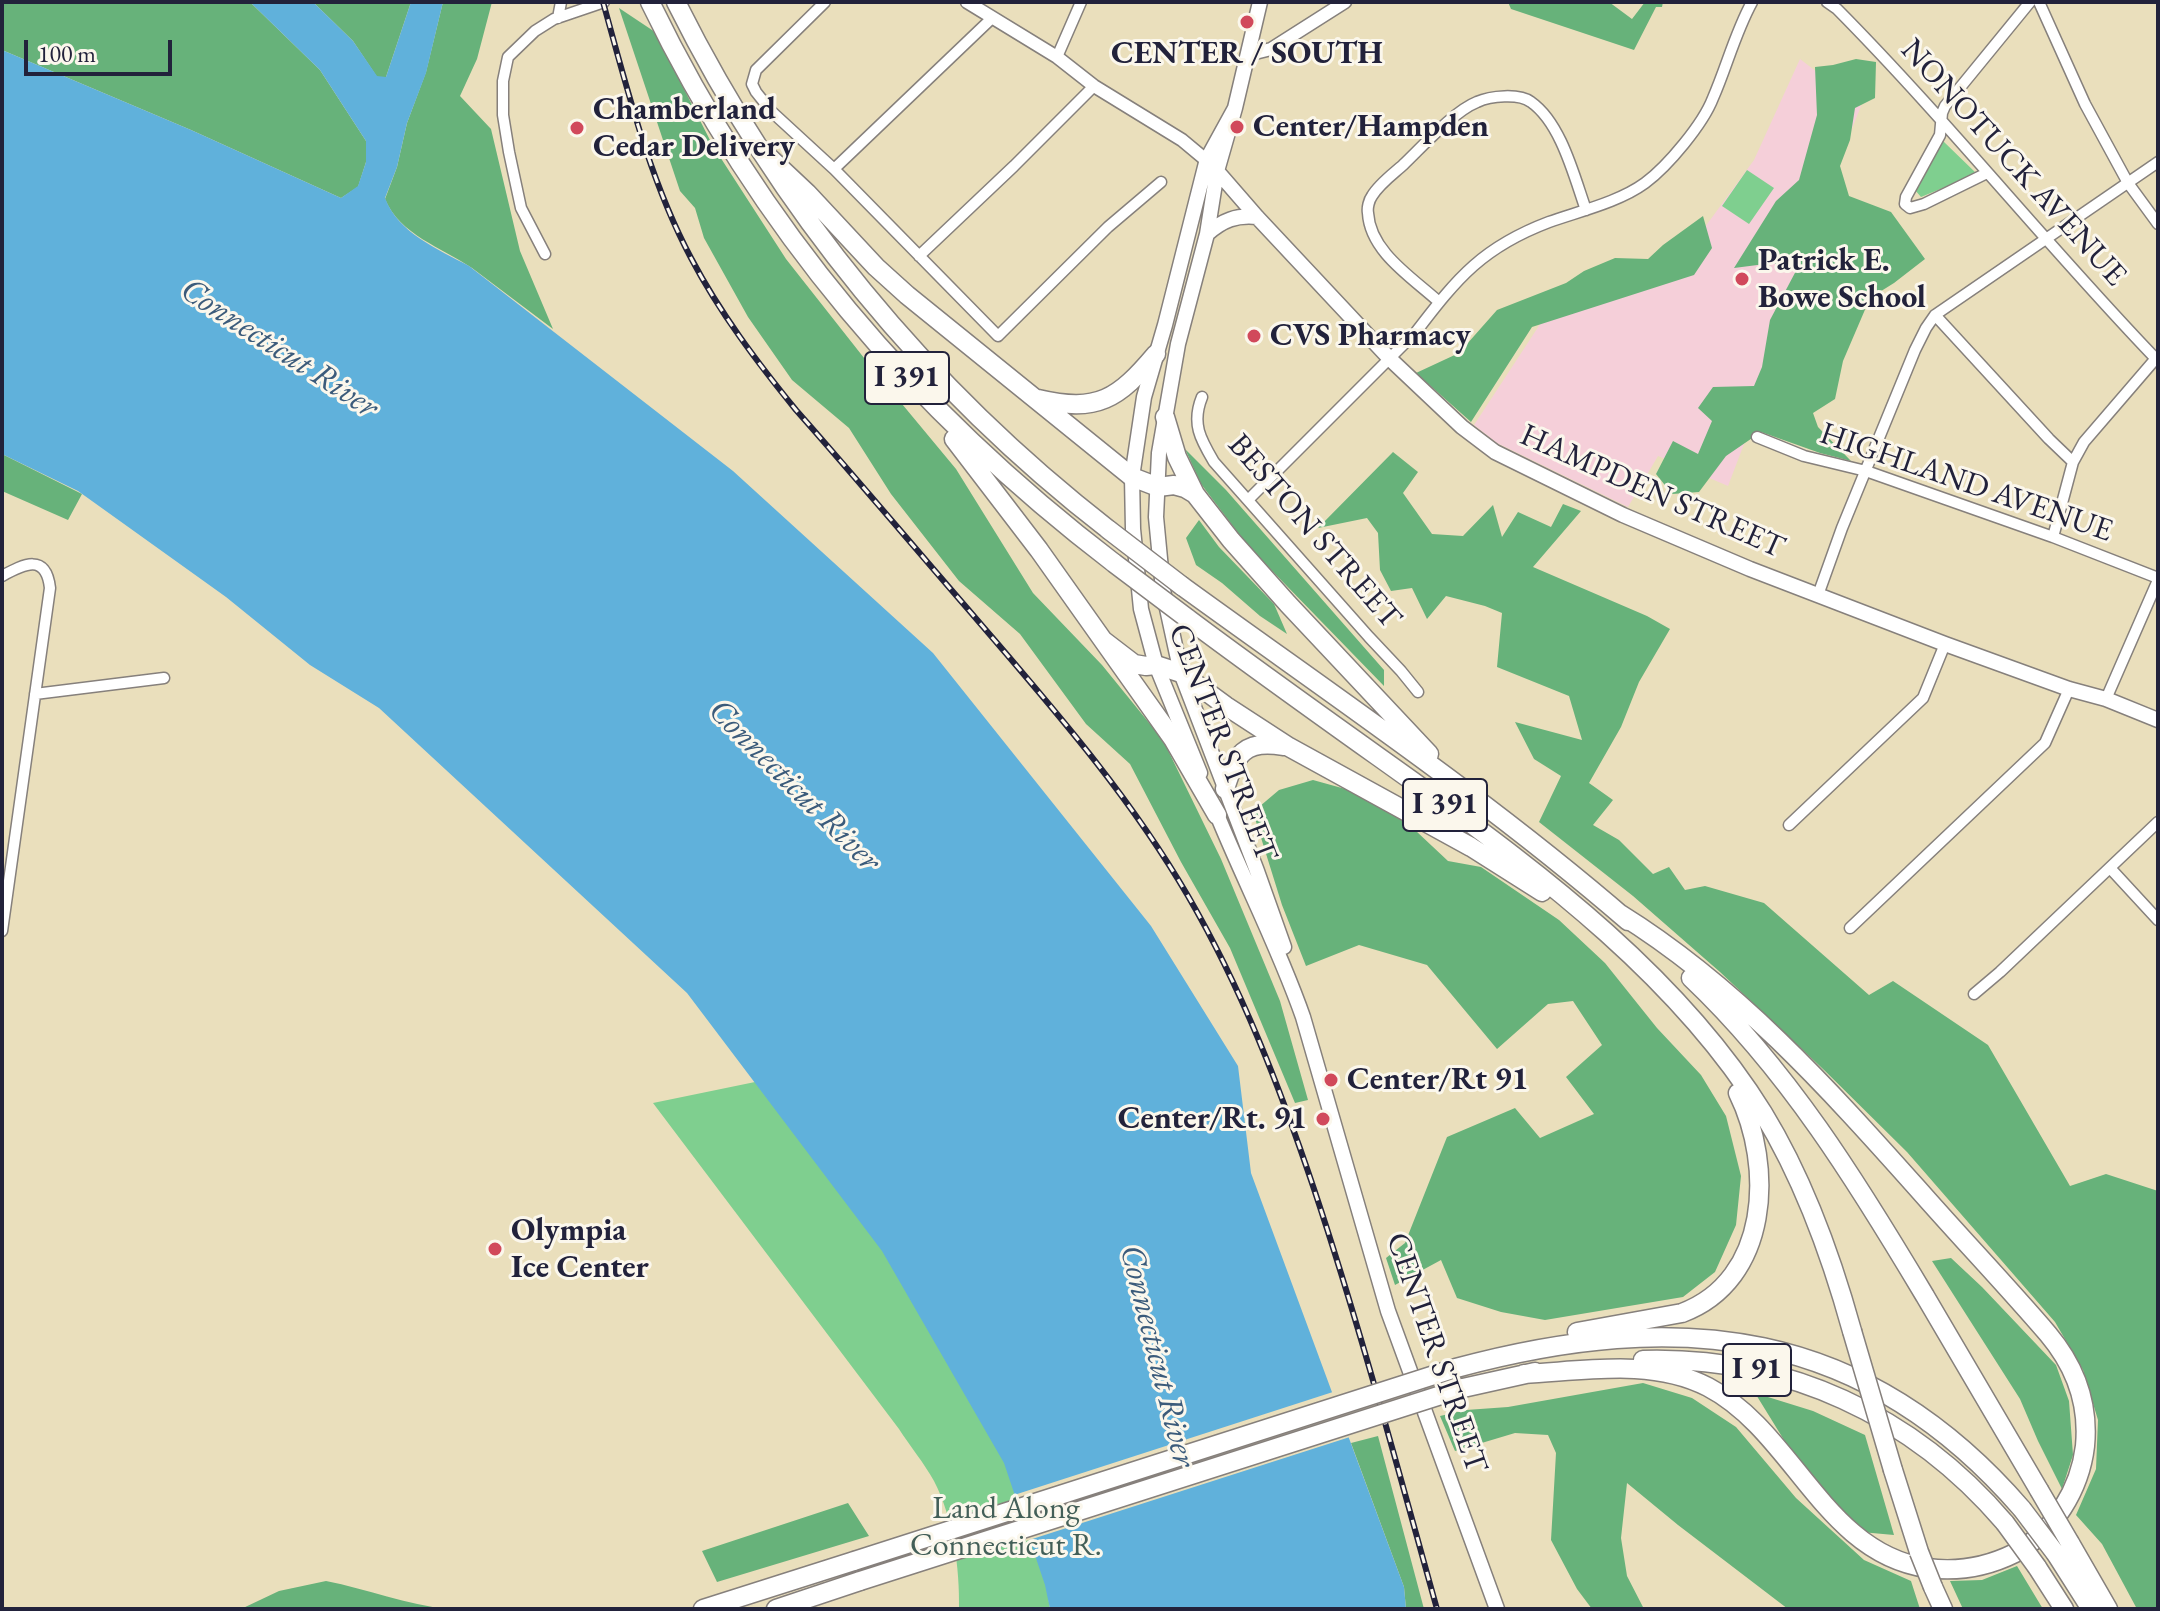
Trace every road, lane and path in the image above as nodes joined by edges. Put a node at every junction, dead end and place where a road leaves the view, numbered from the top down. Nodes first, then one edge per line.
1 (561, 2) edge
2 (604, 2) edge
3 (650, 2) edge
4 (676, 2) edge
5 (825, 2) edge
6 (967, 2) edge
7 (1081, 2) edge
8 (1260, 2) edge
9 (1345, 2) edge
10 (1752, 2) edge
11 (1827, 2) edge
12 (2030, 2) edge
13 (2039, 2) edge
14 (558, 18) junction
15 (991, 19) junction
16 (1247, 55) junction
17 (1057, 57) junction
18 (1094, 86) junction
19 (1941, 121) junction
20 (758, 147) junction
21 (2158, 162) edge
22 (1212, 165) junction
23 (834, 169) junction
24 (1987, 173) junction
25 (1161, 182) dead end
26 (2128, 183) junction
27 (1586, 210) junction
28 (1257, 217) junction
29 (2158, 224) edge
30 (1207, 234) junction
31 (2047, 240) junction
32 (545, 254) dead end
33 (919, 256) junction
34 (1439, 302) junction
35 (1935, 315) junction
36 (1156, 354) junction
37 (2157, 358) edge
38 (1390, 359) junction
39 (892, 362) junction
40 (1202, 397) dead end
41 (1034, 398) junction
42 (1165, 417) junction
43 (1757, 437) dead end
44 (2073, 462) junction
45 (1866, 471) junction
46 (1132, 477) junction
47 (1158, 487) junction
48 (1195, 494) junction
49 (1248, 500) junction
50 (2053, 537) junction
51 (2, 576) edge
52 (2158, 579) edge
53 (1818, 595) junction
54 (1104, 641) junction
55 (1945, 644) junction
56 (1156, 665) junction
57 (1181, 673) junction
58 (164, 678) dead end
59 (2069, 689) junction
60 (1418, 692) dead end
61 (35, 694) junction
62 (2106, 699) junction
63 (2158, 720) edge
64 (1289, 747) junction
65 (1225, 789) junction
66 (1464, 790) junction
67 (1217, 815) junction
68 (2158, 822) edge
69 (1789, 825) dead end
70 (2110, 868) junction
71 (1620, 914) junction
72 (2158, 920) edge
73 (1850, 928) dead end
74 (2, 931) edge
75 (1613, 940) junction
76 (1288, 975) junction
77 (1974, 994) dead end
78 (1687, 1013) junction
79 (1501, 1356) junction
80 (1524, 1374) junction
81 (2063, 1548) junction
82 (703, 1609) edge
83 (776, 1609) edge
84 (1497, 1609) edge
85 (1943, 1609) edge
86 (2064, 1609) edge
87 (2091, 1609) edge
88 (2108, 1609) edge

1 - 14 street
2 - 14 street
3 - 39 highway, I 391
4 - 20 highway, I 391
5 - 23 street
6 - 15 street
7 - 17 street
8 - 16 main road, CENTER STREET
9 - 16 street
10 - 27 street
11 - 19 street, NONOTUCK AVENUE
12 - 19 street
13 - 26 street
14 - 32 street
15 - 17 street
15 - 23 street
16 - 22 main road, CENTER STREET
17 - 18 street
18 - 22 street
18 - 33 street
19 - 24 street, NONOTUCK AVENUE
19 - 24 street
20 - 41 highway
20 - 66 highway, I 391, bridge
21 - 26 street
22 - 28 main road, HAMPDEN STREET
22 - 30 main road, CENTER STREET
22 - 36 main road, CENTER STREET
23 - 33 street
24 - 31 street, NONOTUCK AVENUE
25 - 33 street
26 - 29 street
26 - 31 street
27 - 34 street
27 - 34 street
28 - 30 main road
28 - 38 main road, HAMPDEN STREET
30 - 42 main road, CENTER STREET
31 - 35 street
31 - 37 street, NONOTUCK AVENUE
34 - 38 street
35 - 44 street
35 - 45 street
36 - 41 highway
36 - 46 main road, CENTER STREET
37 - 44 street
38 - 49 street
38 - 53 main road, HAMPDEN STREET
39 - 54 highway
39 - 75 highway, I 391, bridge
40 - 49 street, BESTON STREET
41 - 46 highway
42 - 47 main road, CENTER STREET
42 - 48 highway
43 - 45 street, HIGHLAND AVENUE
44 - 50 street
45 - 50 street, HIGHLAND AVENUE
45 - 53 street
46 - 47 highway
46 - 56 main road, CENTER STREET
47 - 48 highway
47 - 57 main road, CENTER STREET
48 - 66 highway
49 - 60 street, BESTON STREET
50 - 52 street, HIGHLAND AVENUE
51 - 61 street
52 - 62 street
53 - 55 main road, HAMPDEN STREET
54 - 56 highway
54 - 67 highway
55 - 59 main road, HAMPDEN STREET
55 - 69 street
56 - 57 highway
56 - 67 main road, CENTER STREET
57 - 64 highway
57 - 65 main road, CENTER STREET
58 - 61 street
59 - 62 main road, HAMPDEN STREET
59 - 73 street
61 - 74 street
62 - 63 main road, HAMPDEN STREET
64 - 65 highway
64 - 75 highway
65 - 76 main road, CENTER STREET
66 - 71 highway, I 391
67 - 76 main road, CENTER STREET
68 - 70 street
70 - 72 street
70 - 77 street
71 - 80 highway
71 - 81 highway, bridge
75 - 78 highway, I 391
76 - 84 main road, CENTER STREET
78 - 79 highway
78 - 85 highway, bridge
79 - 81 highway, I 91, bridge
79 - 82 highway, I 91, bridge
80 - 83 highway, I 91, bridge
80 - 86 highway, I 91, bridge
81 - 87 highway, I 91
81 - 88 highway

